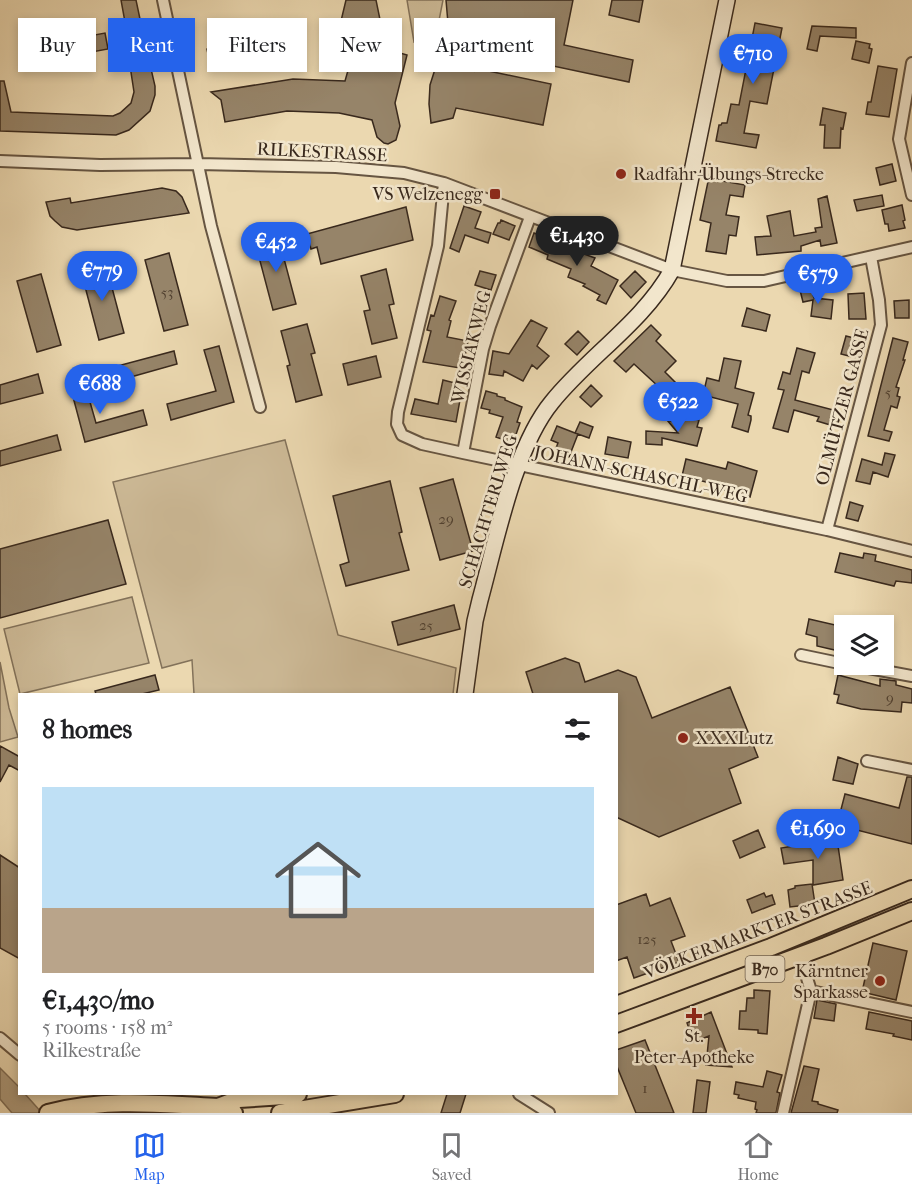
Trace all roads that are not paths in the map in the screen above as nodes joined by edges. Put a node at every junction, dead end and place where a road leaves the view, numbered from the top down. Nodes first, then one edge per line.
1 (163, 0) edge
2 (727, 0) edge
3 (912, 63) edge
4 (0, 161) edge
5 (198, 164) junction
6 (444, 183) junction
7 (912, 195) edge
8 (530, 217) junction
9 (912, 247) edge
10 (871, 257) junction
11 (672, 270) junction
12 (260, 407) dead end
13 (463, 453) junction
14 (519, 465) junction
15 (827, 530) junction
16 (912, 551) edge
17 (801, 655) dead end
18 (834, 662) edge
19 (894, 673) edge
20 (912, 676) edge
21 (465, 693) edge
22 (867, 760) dead end
23 (912, 770) edge
24 (912, 889) edge
25 (912, 911) edge
26 (811, 951) junction
27 (811, 992) junction
28 (618, 1004) edge
29 (912, 1012) edge
30 (618, 1023) edge
31 (0, 1038) edge
32 (18, 1053) edge
33 (291, 1095) edge
34 (389, 1095) edge
35 (528, 1097) edge
36 (110, 1098) edge
37 (226, 1110) edge
38 (52, 1112) edge
39 (280, 1113) edge
40 (549, 1113) edge
41 (783, 1113) edge

1 - 5 street
2 - 11 street, SCHACHTERLWEG
3 - 7 street
4 - 5 street, RILKESTRASSE
5 - 6 street, RILKESTRASSE
5 - 12 street
6 - 8 street, RILKESTRASSE
6 - 13 street, JOHANN-SCHASCHL-WEG
8 - 11 street, RILKESTRASSE
8 - 13 street, WISSIAKWEG
9 - 10 street, RILKESTRASSE
10 - 11 street, RILKESTRASSE
10 - 15 street, OLMÜTZER GASSE
11 - 14 street, SCHACHTERLWEG
13 - 14 street, JOHANN-SCHASCHL-WEG
14 - 15 street, JOHANN-SCHASCHL-WEG
14 - 21 street, SCHACHTERLWEG
15 - 16 street, JOHANN-SCHASCHL-WEG
17 - 18 street
19 - 20 street
22 - 23 street
24 - 28 main road, VÖLKERMARKTER STRASSE / B70
25 - 26 main road, VÖLKERMARKTER STRASSE / B70
26 - 27 street
26 - 30 main road, VÖLKERMARKTER STRASSE / B70
27 - 29 street
27 - 41 street
31 - 32 street
33 - 37 main road
34 - 39 main road
35 - 40 street
36 - 37 main road
36 - 38 main road

